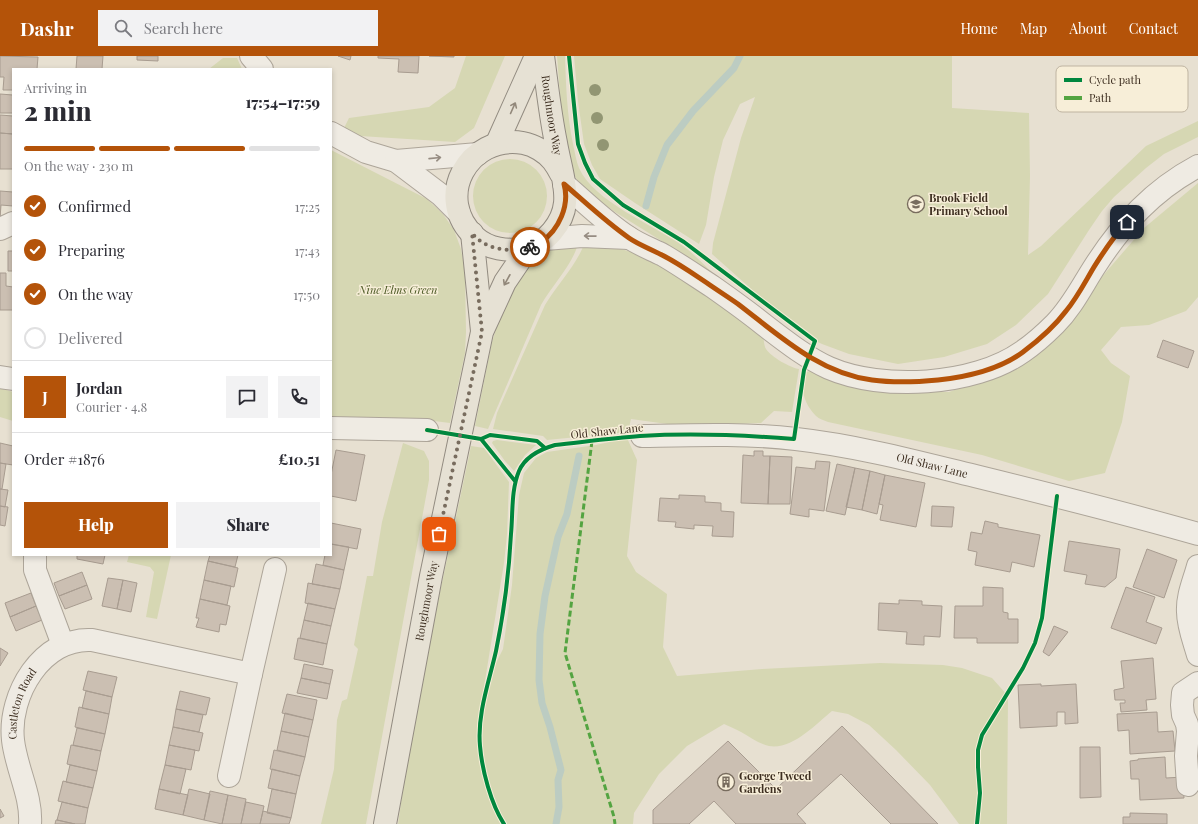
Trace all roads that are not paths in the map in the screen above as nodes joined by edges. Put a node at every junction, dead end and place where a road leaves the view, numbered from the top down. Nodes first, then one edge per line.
1 (251, 56) edge
2 (536, 56) edge
3 (543, 56) edge
4 (261, 68) edge
5 (332, 134) edge
6 (497, 144) junction
7 (478, 154) junction
8 (396, 161) junction
9 (1198, 166) edge
10 (563, 179) junction
11 (459, 213) junction
12 (12, 223) edge
13 (0, 229) edge
14 (472, 233) junction
15 (629, 238) junction
16 (536, 243) junction
17 (482, 332) junction
18 (0, 376) edge
19 (12, 379) edge
20 (332, 428) edge
21 (427, 430) dead end
22 (642, 436) dead end
23 (1198, 534) edge
24 (35, 556) edge
25 (1198, 566) edge
26 (274, 569) dead end
27 (63, 645) junction
28 (1198, 655) edge
29 (251, 674) junction
30 (1191, 688) edge
31 (230, 776) dead end
32 (1188, 785) dead end
33 (30, 824) edge
34 (385, 824) edge

1 - 4 street
6 -> 2 main road, Roughmoor Way
3 - 10 main road, Roughmoor Way
5 - 8 street
6 - 7 main road, Roughmoor Way
6 - 10 main road, Roughmoor Way
8 -> 7 street
7 - 11 main road, Roughmoor Way
8 - 11 street
9 - 15 street
10 - 15 street
10 - 16 main road, Roughmoor Way
11 - 14 main road, Roughmoor Way
12 - 13 street
14 - 16 main road, Roughmoor Way
14 - 17 main road, Roughmoor Way
15 -> 16 street
16 -> 17 main road, Roughmoor Way
17 - 34 main road, Roughmoor Way
18 - 19 street
20 - 21 street
22 - 23 street, Old Shaw Lane
24 - 27 street
25 - 28 street
26 - 29 street
27 - 29 street, Castleton Road
27 - 33 street, Castleton Road
29 - 31 street
30 - 32 street

